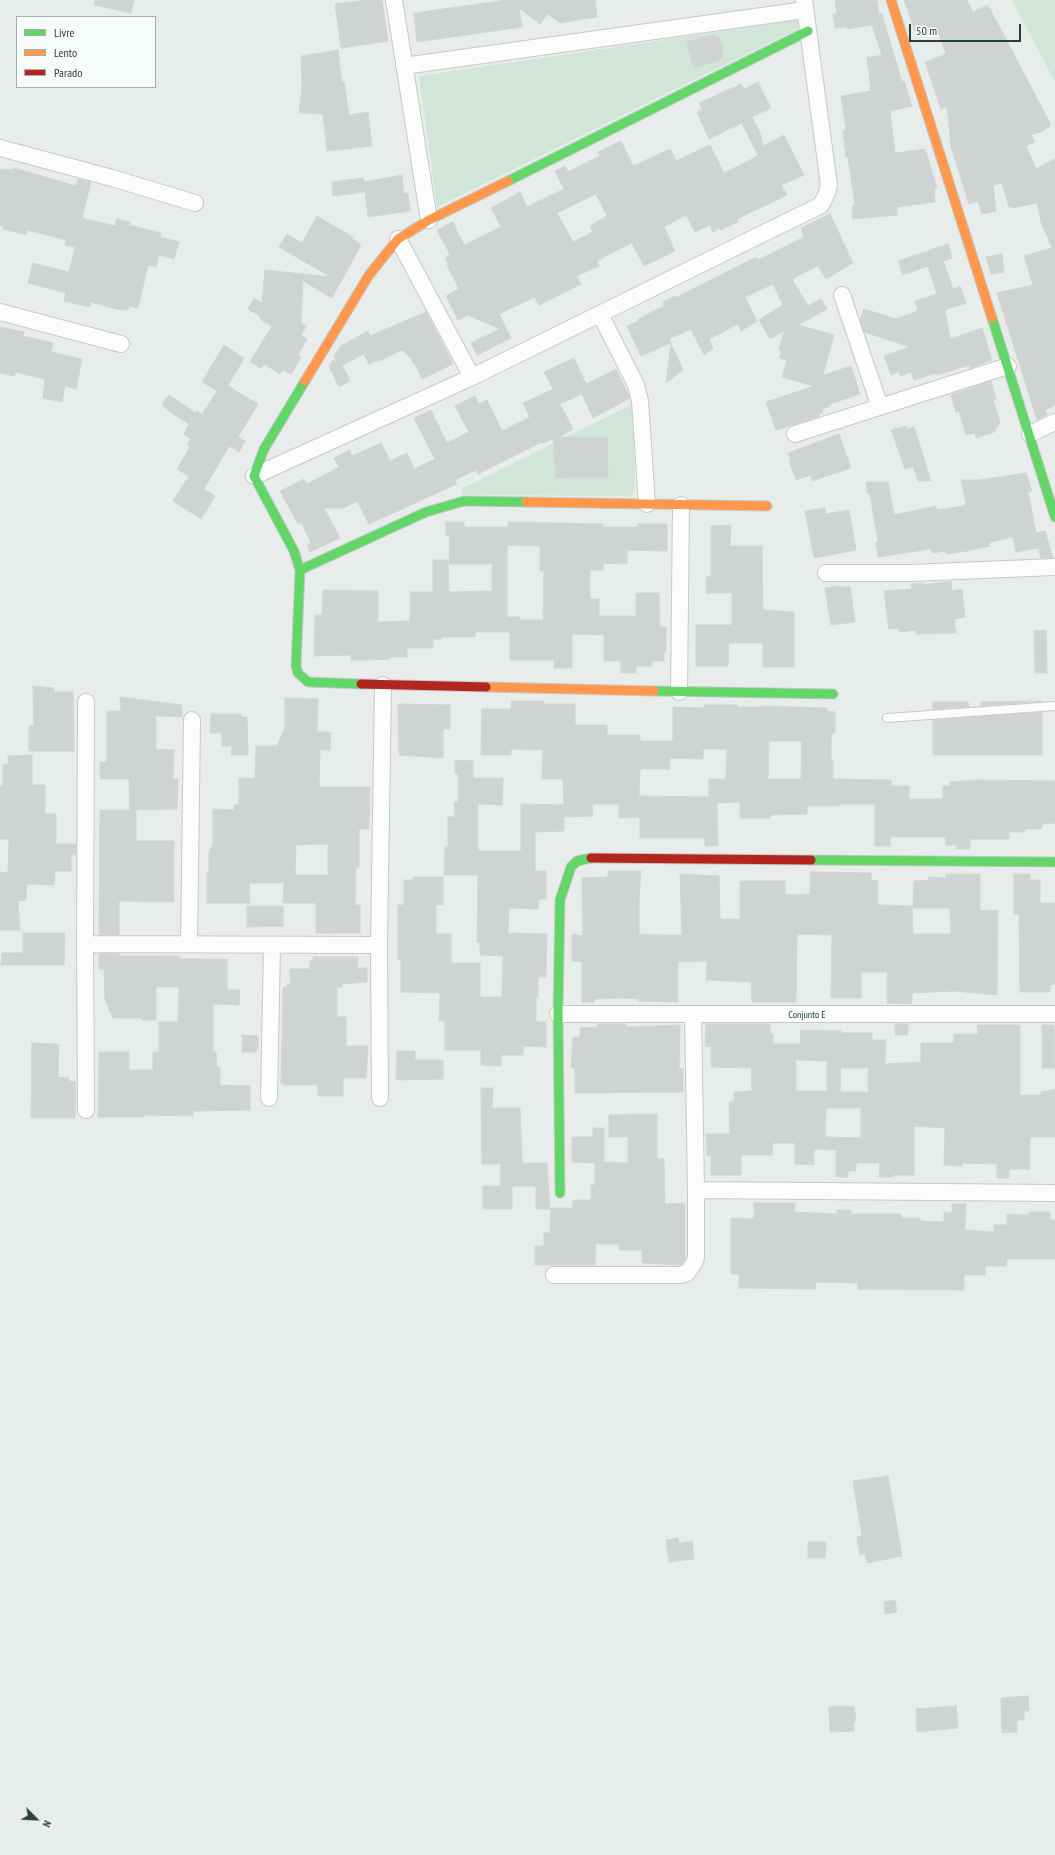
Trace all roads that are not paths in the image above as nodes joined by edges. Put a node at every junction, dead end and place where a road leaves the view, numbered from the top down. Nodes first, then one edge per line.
1 (394, 0) edge
2 (891, 0) edge
3 (805, 5) edge
4 (808, 31) junction
5 (404, 66) junction
6 (0, 148) edge
7 (195, 203) dead end
8 (429, 220) junction
9 (398, 240) junction
10 (842, 295) dead end
11 (0, 312) edge
12 (600, 314) junction
13 (121, 344) dead end
14 (1008, 366) junction
15 (472, 377) junction
16 (880, 407) junction
17 (1055, 422) edge
18 (795, 434) dead end
19 (1030, 434) junction
20 (254, 476) junction
21 (647, 504) junction
22 (682, 504) junction
23 (767, 506) dead end
24 (1055, 517) edge
25 (1055, 567) edge
26 (300, 570) junction
27 (826, 574) dead end
28 (383, 685) junction
29 (679, 692) junction
30 (833, 694) dead end
31 (86, 702) dead end
32 (1055, 706) edge
33 (887, 718) dead end
34 (192, 720) dead end
35 (1055, 862) edge
36 (85, 944) junction
37 (189, 944) junction
38 (379, 944) junction
39 (272, 945) junction
40 (558, 1014) junction
41 (1055, 1014) edge
42 (693, 1015) junction
43 (269, 1098) dead end
44 (380, 1098) dead end
45 (86, 1110) dead end
46 (696, 1190) junction
47 (560, 1193) dead end
48 (1055, 1193) edge
49 (554, 1275) dead end

1 - 5 street
2 - 14 street
3 - 4 street
3 - 5 street
4 - 8 street
4 - 12 street
5 - 8 street
6 - 7 street
8 - 9 street
9 - 15 street
9 - 20 street
10 - 16 street
11 - 13 street
12 - 15 street
12 - 21 street
14 - 16 street
14 - 19 street
15 - 20 street
16 - 18 street
17 - 19 street
19 - 24 street
20 - 26 street
21 - 22 street
21 - 26 street
22 - 23 street
22 - 29 street
25 - 27 street
26 - 28 street
28 - 29 street
28 - 38 street
29 - 30 street
31 - 36 street
32 - 33 lane
34 - 37 street
35 - 40 street
36 - 37 street
36 - 45 street
37 - 39 street
38 - 39 street
38 - 44 street
39 - 43 street
40 - 42 street, Conjunto E
40 - 47 street
41 - 42 street, Conjunto E
42 - 46 street
46 - 48 street
46 - 49 street

